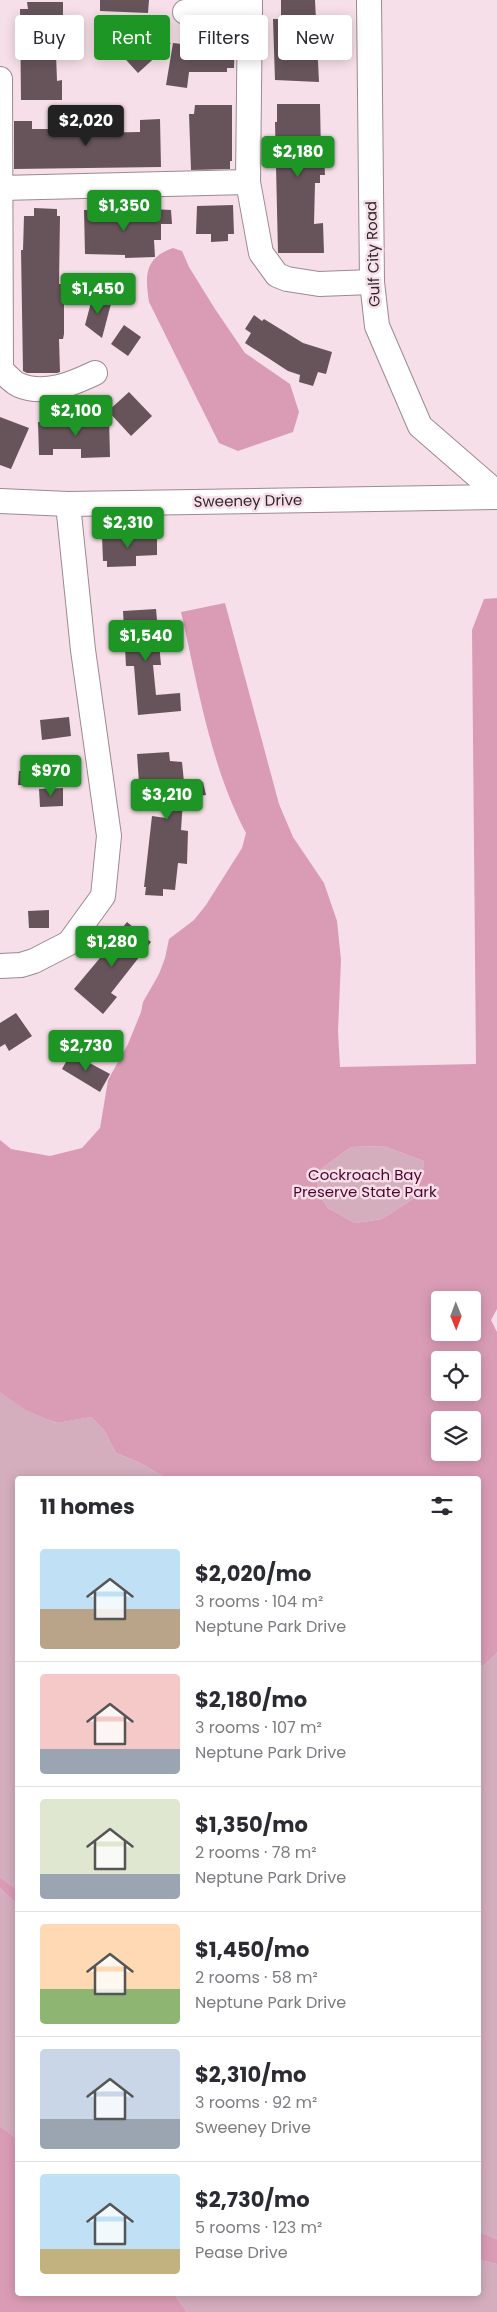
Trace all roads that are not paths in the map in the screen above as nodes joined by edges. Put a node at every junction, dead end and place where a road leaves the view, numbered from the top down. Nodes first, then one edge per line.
1 (369, 0) edge
2 (250, 5) edge
3 (185, 12) dead end
4 (0, 79) edge
5 (248, 182) junction
6 (0, 188) edge
7 (372, 282) junction
8 (95, 373) dead end
9 (497, 495) edge
10 (0, 502) edge
11 (68, 504) junction
12 (0, 966) edge

1 - 7 street, Gulf City Road
2 - 3 street
2 - 5 street
4 - 6 street
5 - 6 street
5 - 7 street
6 - 8 street
7 - 9 street, Gulf City Road
9 - 11 street, Sweeney Drive
10 - 11 street, Sweeney Drive
11 - 12 street

